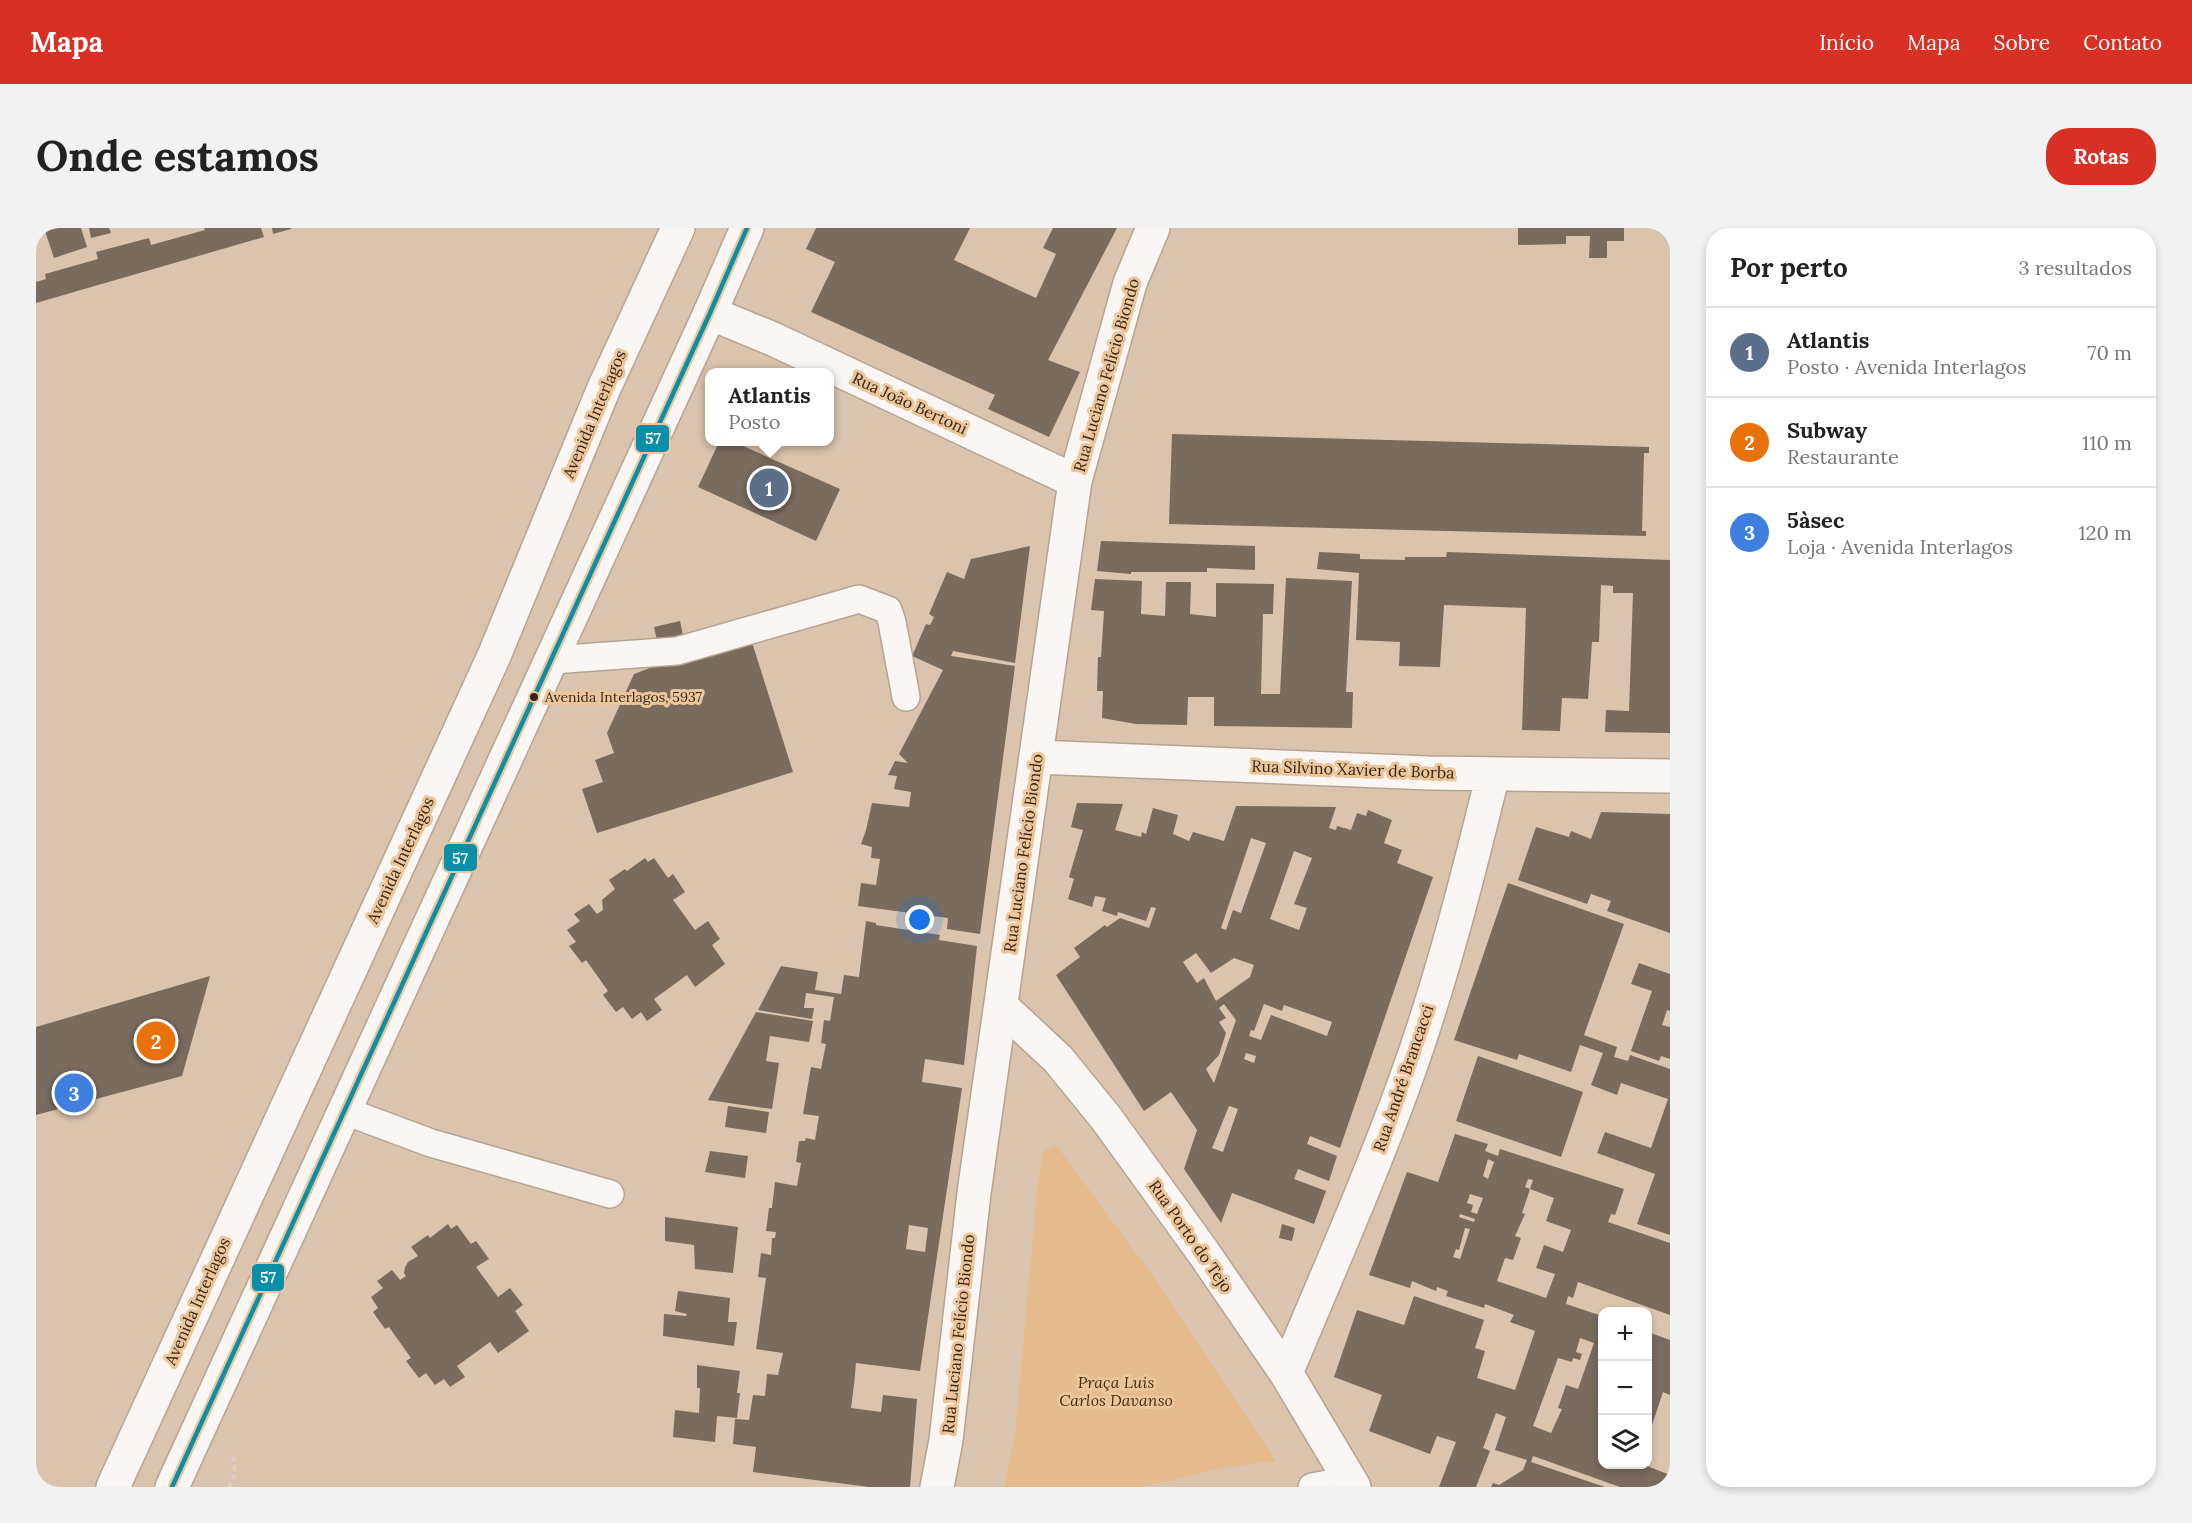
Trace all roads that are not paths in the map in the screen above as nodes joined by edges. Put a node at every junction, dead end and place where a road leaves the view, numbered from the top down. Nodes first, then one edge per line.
1 (678, 228) edge
2 (747, 228) edge
3 (1153, 228) edge
4 (710, 313) junction
5 (1075, 481) junction
6 (552, 660) junction
7 (906, 697) dead end
8 (1036, 757) junction
9 (1493, 774) junction
10 (1670, 776) edge
11 (1001, 1006) junction
12 (345, 1111) junction
13 (610, 1194) dead end
14 (1286, 1373) junction
15 (1351, 1484) edge
16 (113, 1487) edge
17 (172, 1487) edge
18 (937, 1487) edge
19 (1312, 1487) edge

1 - 16 street, Avenida Interlagos
2 - 4 street
3 - 5 street, Rua Luciano Felício Biondo
4 - 5 street, Rua João Bertoni
4 - 6 street
5 - 8 street, Rua Luciano Felício Biondo
6 - 7 lane
6 - 12 street
8 - 9 street, Rua Silvino Xavier de Borba
8 - 11 street, Rua Luciano Felício Biondo
9 - 10 street, Rua Silvino Xavier de Borba
9 - 14 street, Rua André Brancacci
11 - 14 street, Rua Porto do Tejo
11 - 18 street, Rua Luciano Felício Biondo
12 - 13 lane
12 - 17 street
14 - 15 street, Rua Porto do Tejo
15 - 19 lane

